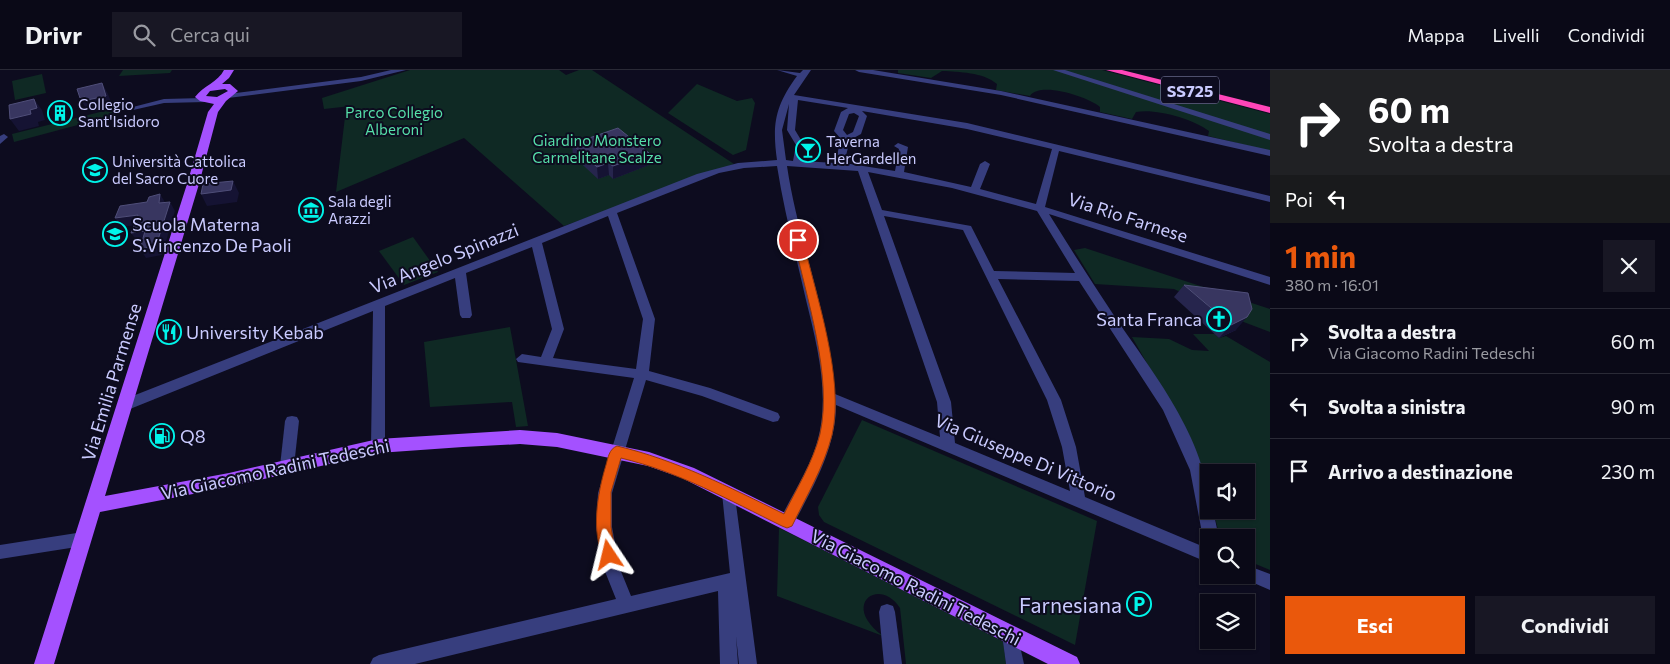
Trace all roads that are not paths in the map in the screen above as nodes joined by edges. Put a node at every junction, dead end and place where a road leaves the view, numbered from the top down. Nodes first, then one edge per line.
1 (402, 70) edge
2 (780, 70) edge
3 (792, 70) edge
4 (859, 70) edge
5 (1045, 70) edge
6 (1056, 70) edge
7 (1111, 70) edge
8 (1131, 70) edge
9 (804, 73) edge
10 (228, 86) edge
11 (793, 86) junction
12 (1129, 93) junction
13 (208, 98) junction
14 (1257, 105) junction
15 (1270, 105) edge
16 (133, 108) dead end
17 (1270, 111) edge
18 (1270, 137) edge
19 (846, 138) dead end
20 (898, 146) dead end
21 (1055, 152) dead end
22 (1270, 153) edge
23 (782, 163) junction
24 (797, 164) junction
25 (985, 164) dead end
26 (839, 165) junction
27 (862, 168) junction
28 (899, 173) junction
29 (975, 190) junction
30 (1270, 199) edge
31 (1040, 208) junction
32 (611, 211) junction
33 (877, 212) junction
34 (1076, 219) junction
35 (1056, 234) junction
36 (536, 240) junction
37 (460, 270) junction
38 (992, 275) junction
39 (1082, 277) junction
40 (1270, 281) edge
41 (379, 303) junction
42 (466, 315) dead end
43 (522, 360) dead end
44 (546, 361) junction
45 (642, 374) junction
46 (828, 396) junction
47 (125, 406) junction
48 (773, 417) dead end
49 (292, 421) dead end
50 (378, 446) junction
51 (948, 446) junction
52 (617, 452) junction
53 (287, 466) junction
54 (729, 493) junction
55 (1079, 502) junction
56 (92, 506) junction
57 (787, 522) junction
58 (1209, 529) edge
59 (83, 539) junction
60 (0, 552) edge
61 (1200, 552) edge
62 (1255, 576) edge
63 (732, 579) junction
64 (1270, 582) edge
65 (626, 604) junction
66 (887, 612) dead end
67 (1010, 634) junction
68 (44, 664) edge
69 (379, 664) edge
70 (729, 664) edge
71 (748, 664) edge
72 (893, 664) edge
73 (1015, 664) edge
74 (1070, 664) edge

1 - 10 street
2 - 9 street
2 - 11 street
3 - 9 street
4 - 22 street
5 - 12 street
6 - 12 street
7 - 14 highway, SS725
8 - 14 highway, SS725
9 - 11 street
10 - 13 main road, Via Emilia Parmense
10 - 13 main road
11 - 23 street
12 - 18 street
13 - 16 street
13 - 47 main road, Via Emilia Parmense
14 - 15 highway
14 - 17 highway
19 - 26 street
20 - 28 street
21 - 31 street
23 - 24 street, Via Rio Farnese
23 - 32 street, Via Angelo Spinazzi
23 - 46 street
24 - 26 street, Via Rio Farnese
24 - 30 street
25 - 29 street
26 - 27 street, Via Rio Farnese
27 - 28 street, Via Rio Farnese
27 - 33 street
28 - 29 street, Via Rio Farnese
29 - 31 street, Via Rio Farnese
31 - 34 street, Via Rio Farnese
31 - 35 street
32 - 36 street, Via Angelo Spinazzi
32 - 45 street
33 - 38 street
33 - 51 street
34 - 35 street
34 - 40 street, Via Rio Farnese
35 - 39 street
36 - 37 street, Via Angelo Spinazzi
36 - 44 street
37 - 41 street, Via Angelo Spinazzi
37 - 42 street
38 - 39 street
38 - 55 street
39 - 58 street
41 - 47 street, Via Angelo Spinazzi
41 - 50 street
43 - 44 street
44 - 45 street
45 - 48 street
45 - 52 street
46 - 51 street, Via Giuseppe Di Vittorio
46 - 57 street
47 - 56 main road, Via Emilia Parmense
49 - 53 street
50 - 52 main road, Via Giacomo Radini Tedeschi
50 - 53 main road, Via Giacomo Radini Tedeschi
51 - 55 street, Via Giuseppe Di Vittorio
52 - 54 main road, Via Giacomo Radini Tedeschi
52 - 65 street
53 - 56 main road, Via Giacomo Radini Tedeschi
54 - 57 main road, Via Giacomo Radini Tedeschi
54 - 63 street
55 - 61 street, Via Giuseppe Di Vittorio
56 - 59 main road, Via Emilia Parmense
57 - 67 main road, Via Giacomo Radini Tedeschi
59 - 60 street
59 - 68 main road, Via Emilia Parmense
62 - 64 street
63 - 65 street
63 - 70 street
63 - 71 street
65 - 69 street
66 - 72 street
67 - 73 street
67 - 74 main road, Via Giacomo Radini Tedeschi

